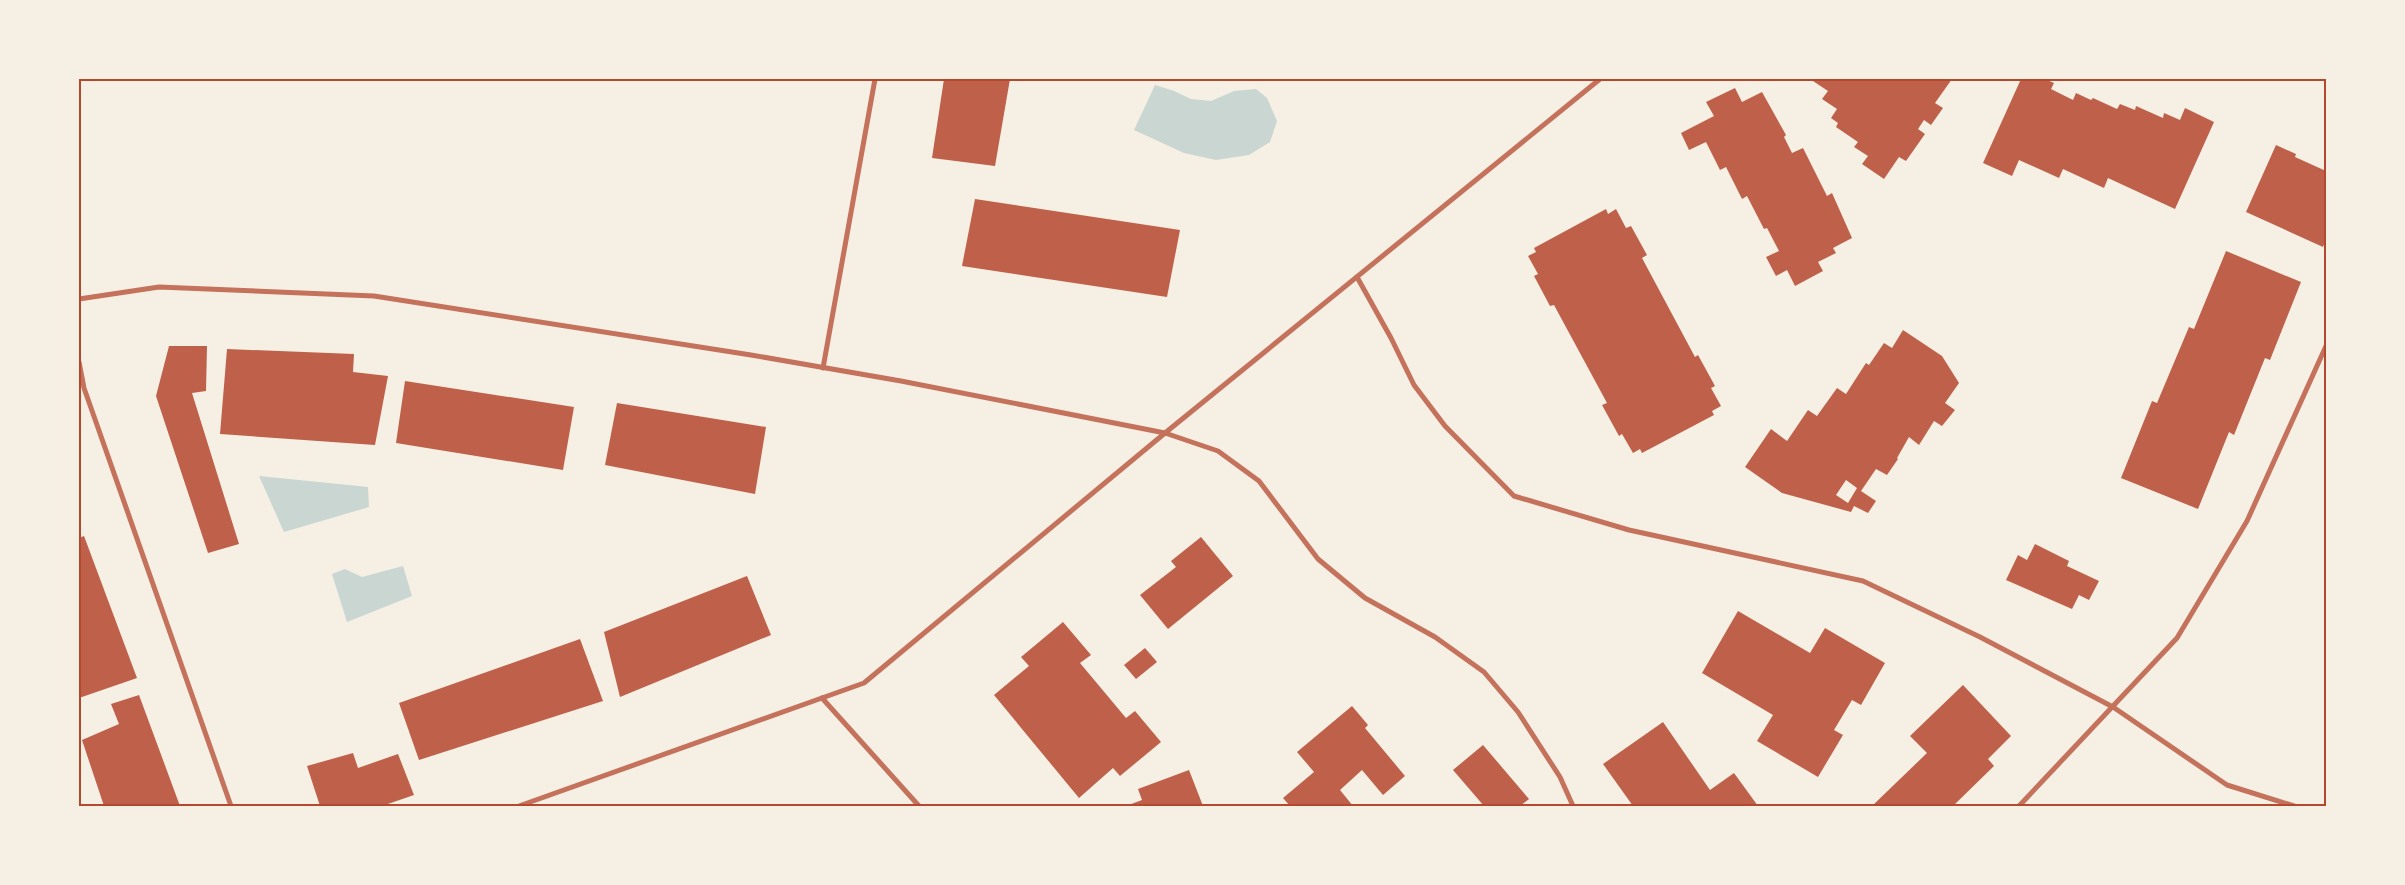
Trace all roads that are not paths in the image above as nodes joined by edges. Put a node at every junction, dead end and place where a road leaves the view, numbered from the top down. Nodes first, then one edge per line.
1 (875, 79) edge
2 (1600, 79) edge
3 (1357, 277) junction
4 (79, 299) edge
5 (2326, 346) edge
6 (79, 362) edge
7 (823, 368) junction
8 (1165, 433) junction
9 (822, 698) junction
10 (2113, 706) junction
11 (231, 806) edge
12 (519, 806) edge
13 (919, 806) edge
14 (1573, 806) edge
15 (2019, 806) edge
16 (2294, 806) edge

1 - 7 street
2 - 3 street
3 - 8 street
3 - 10 street
4 - 7 street
5 - 10 street
6 - 11 street
7 - 8 street
8 - 9 street
8 - 14 street
9 - 12 street
9 - 13 street
10 - 15 street
10 - 16 street

